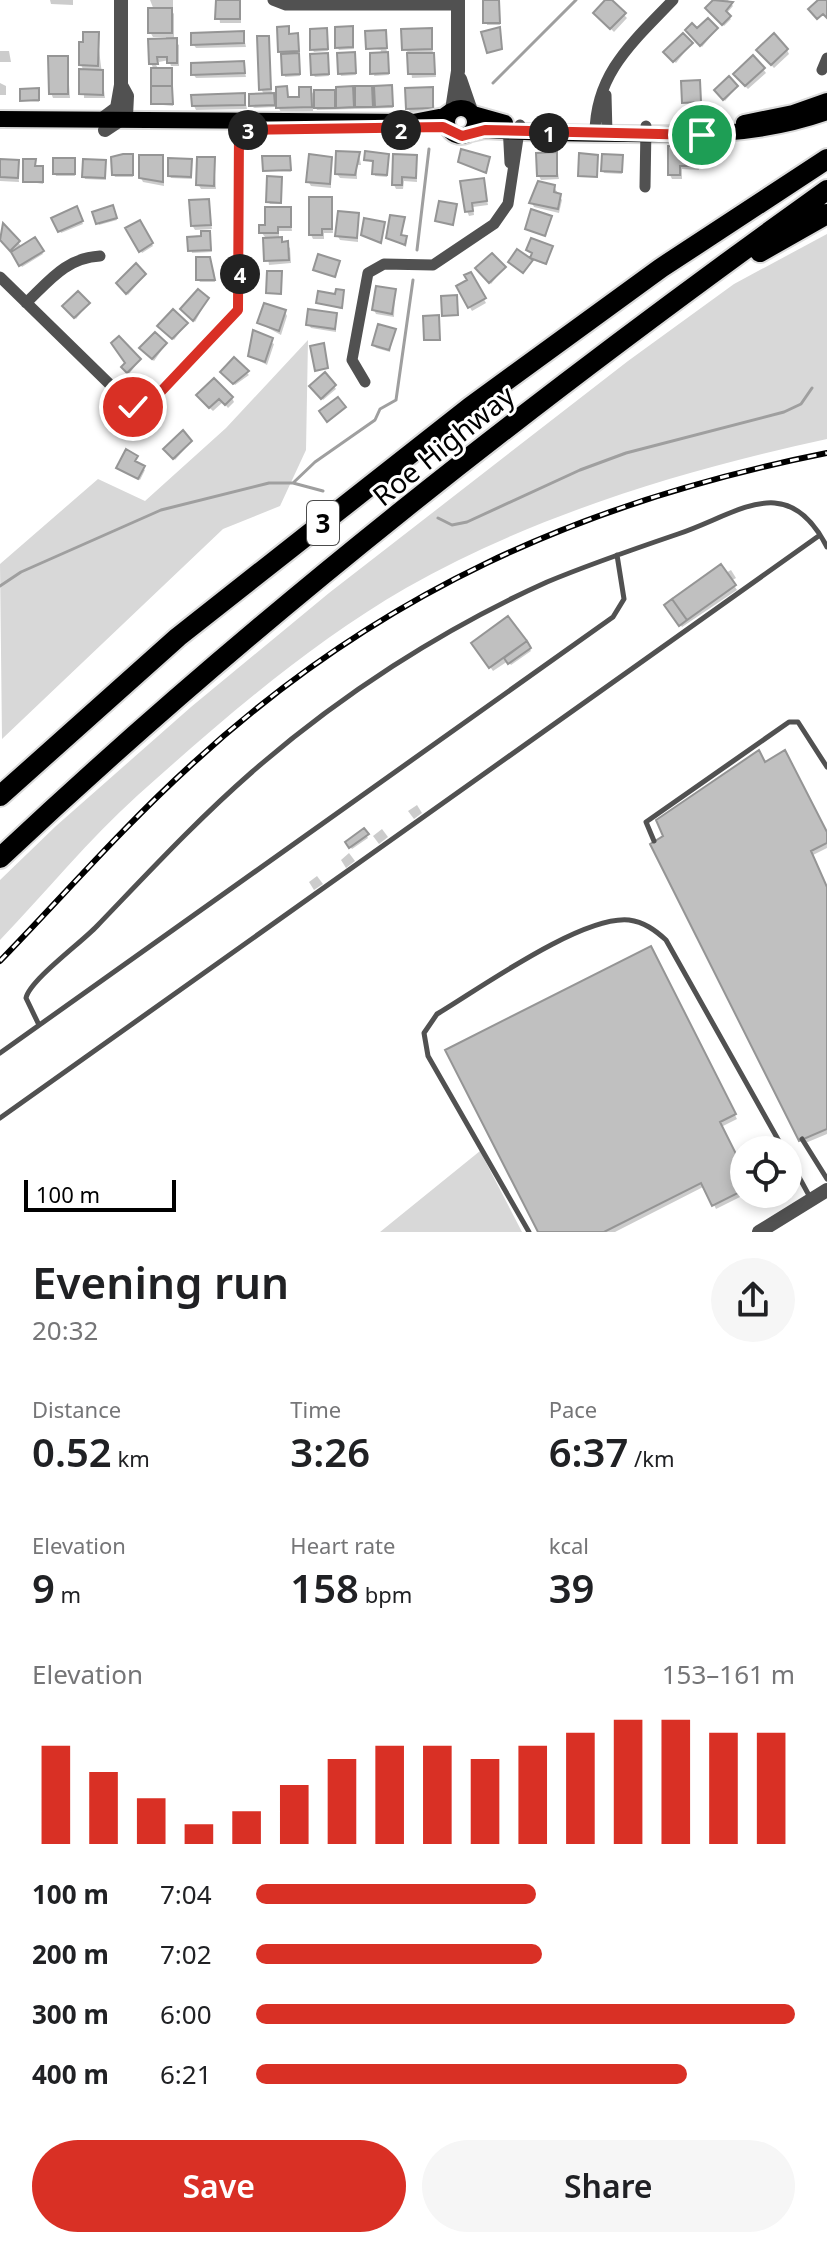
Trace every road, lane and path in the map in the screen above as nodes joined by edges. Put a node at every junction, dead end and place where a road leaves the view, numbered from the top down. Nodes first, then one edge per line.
1 (121, 0) edge
2 (273, 0) edge
3 (673, 0) edge
4 (458, 3) edge
5 (827, 58) edge
6 (822, 70) dead end
7 (458, 71) junction
8 (827, 101) edge
9 (452, 111) junction
10 (472, 112) junction
11 (827, 112) edge
12 (0, 119) edge
13 (116, 119) junction
14 (239, 126) junction
15 (0, 128) edge
16 (514, 128) junction
17 (449, 130) junction
18 (601, 130) junction
19 (646, 130) junction
20 (471, 133) junction
21 (827, 159) edge
22 (645, 187) dead end
23 (827, 190) edge
24 (827, 214) edge
25 (100, 256) dead end
26 (0, 277) edge
27 (26, 303) junction
28 (666, 306) junction
29 (365, 382) dead end
30 (141, 408) junction
31 (142, 429) dead end
32 (820, 535) junction
33 (827, 547) edge
34 (617, 555) junction
35 (827, 767) edge
36 (0, 796) edge
37 (654, 841) dead end
38 (0, 858) edge
39 (39, 1025) junction
40 (0, 1053) edge
41 (0, 1118) edge
42 (776, 1136) edge
43 (802, 1139) dead end
44 (827, 1179) edge
45 (802, 1182) edge
46 (827, 1190) edge
47 (812, 1200) junction
48 (529, 1232) edge
49 (759, 1232) edge

1 - 13 street
2 - 4 street
3 - 18 street
4 - 7 street
5 - 6 street
7 - 9 street
7 - 10 street
8 - 19 main road
9 - 10 main road
9 - 14 main road
9 - 17 main road
10 - 16 main road
10 - 20 main road
11 - 19 main road
12 - 13 main road
13 - 14 main road
13 - 14 main road
13 - 15 main road
14 - 17 main road
14 - 30 street
16 - 18 main road
16 - 20 main road
16 - 29 street
17 - 20 main road
18 - 19 main road
19 - 22 street
21 - 36 highway, Roe Highway / 3
23 - 28 highway, Roe Highway / 3
24 - 28 highway
25 - 27 street
26 - 27 street
27 - 30 street
28 - 38 highway, Roe Highway / 3
30 - 31 street
32 - 33 lane
32 - 34 lane
32 - 41 lane
34 - 39 lane
34 - 39 lane
35 - 37 lane
39 - 40 lane
42 - 48 lane
43 - 44 lane
45 - 47 lane
46 - 47 street
47 - 49 street

